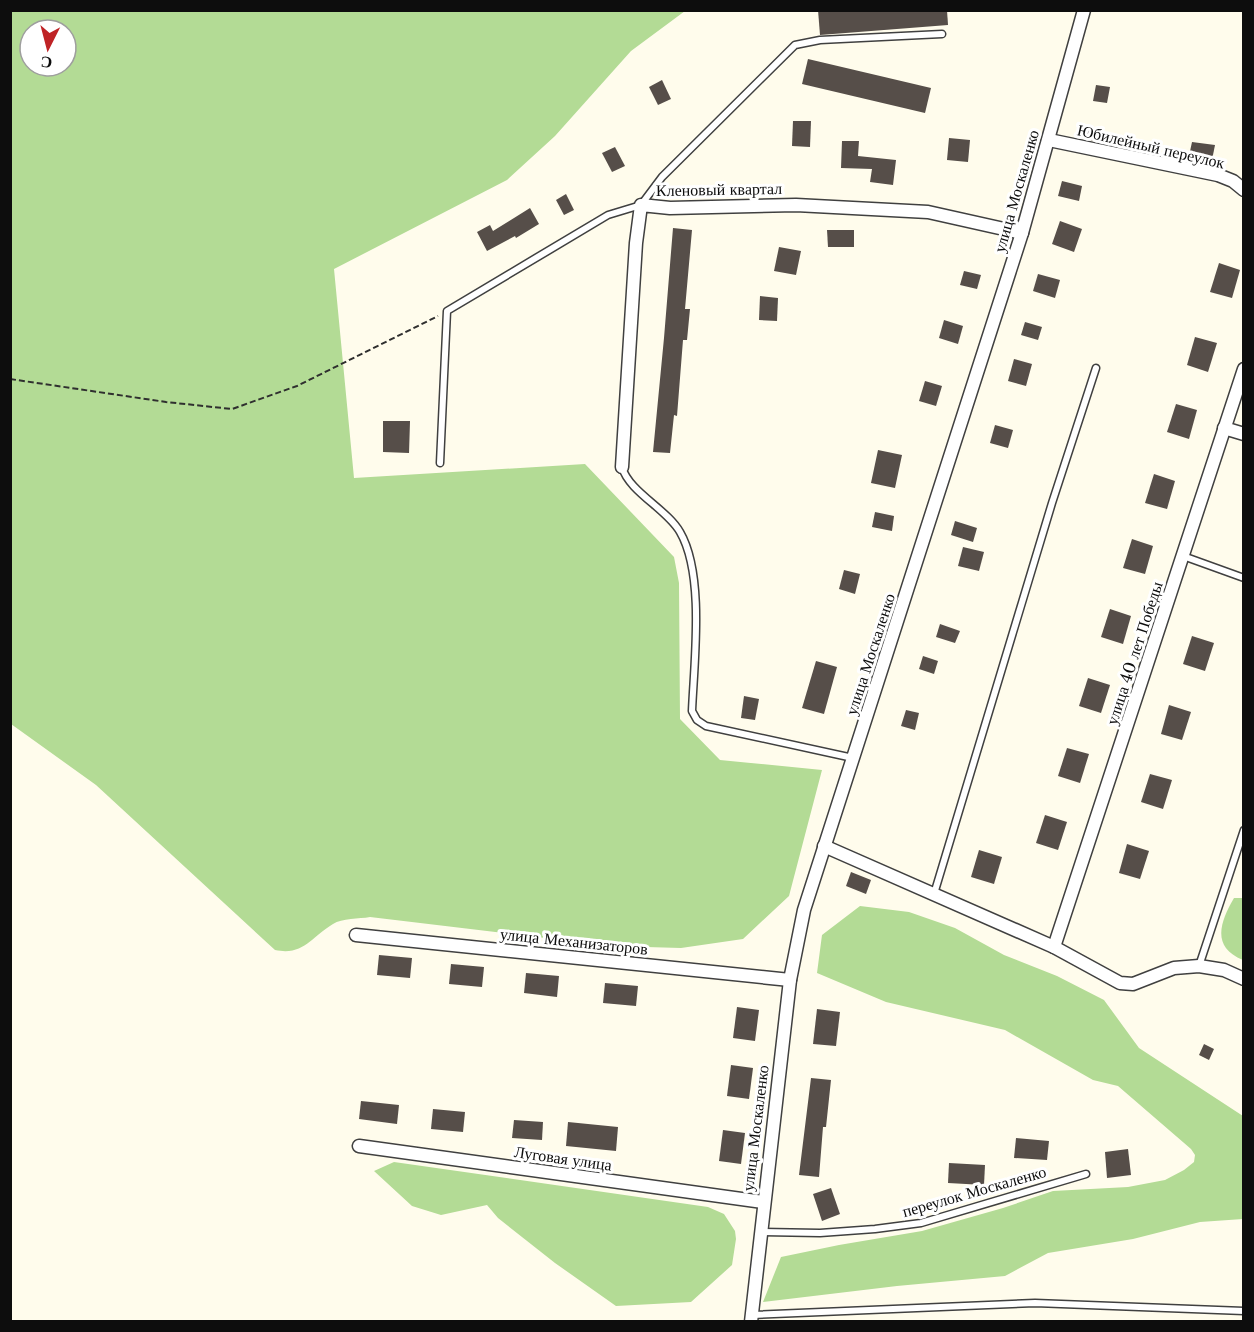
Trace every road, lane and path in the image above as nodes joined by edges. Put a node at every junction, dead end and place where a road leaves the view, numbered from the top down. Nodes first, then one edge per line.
1 (1084, 10) edge
2 (942, 34) dead end
3 (1049, 140) junction
4 (1244, 190) edge
5 (641, 206) junction
6 (1022, 233) junction
7 (447, 311) junction
8 (1096, 368) dead end
9 (1244, 369) edge
10 (10, 379) edge
11 (1224, 428) junction
12 (1244, 434) edge
13 (440, 463) dead end
14 (622, 467) joint
15 (1183, 556) junction
16 (1244, 578) edge
17 (854, 758) junction
18 (1244, 830) edge
19 (824, 846) junction
20 (934, 895) junction
21 (356, 935) dead end
22 (1054, 947) junction
23 (1199, 966) junction
24 (1244, 979) edge
25 (790, 980) junction
26 (359, 1146) dead end
27 (1086, 1174) dead end
28 (763, 1202) junction
29 (760, 1232) junction
30 (1244, 1311) edge
31 (751, 1318) edge

1 - 3 street, улица Москаленко
2 - 5 lane
3 - 4 street, Юбилейный переулок
3 - 6 street, улица Москаленко
5 - 6 street, Кленовый квартал
5 - 7 lane
5 - 14 street, Кленовый квартал
6 - 17 street, улица Москаленко
7 - 10 path
7 - 13 lane
8 - 20 lane
9 - 11 street, улица 40 лет Победы
11 - 12 street
11 - 15 street, улица 40 лет Победы
14 - 17 lane
15 - 16 lane
15 - 22 street, улица 40 лет Победы
17 - 19 street, улица Москаленко
18 - 23 lane
19 - 20 street
19 - 25 street, улица Москаленко
20 - 22 street
21 - 25 street, улица Механизаторов
22 - 23 street
23 - 24 street
25 - 28 street, улица Москаленко
26 - 28 street, Луговая улица
27 - 29 lane, переулок Москаленко
28 - 29 street, улица Москаленко
29 - 31 street, улица Москаленко
30 - 31 lane

